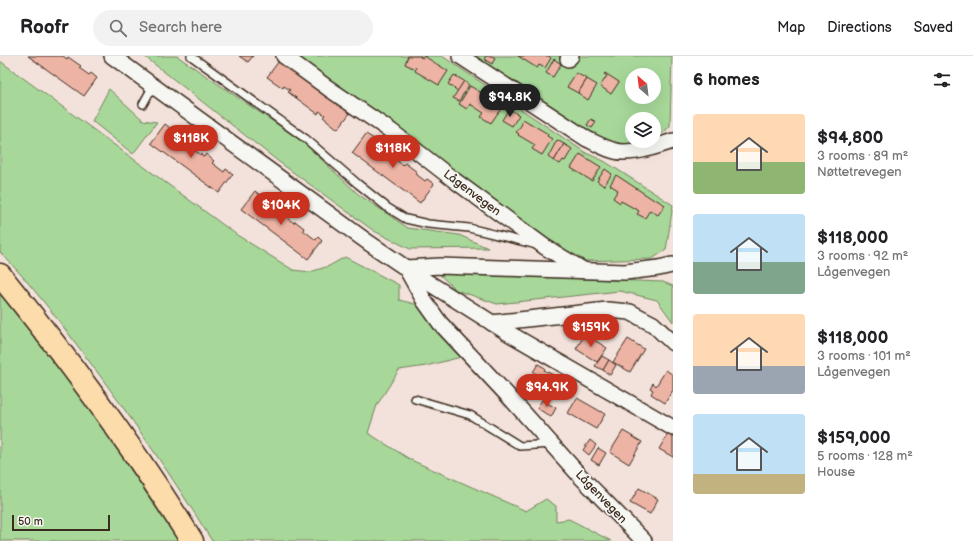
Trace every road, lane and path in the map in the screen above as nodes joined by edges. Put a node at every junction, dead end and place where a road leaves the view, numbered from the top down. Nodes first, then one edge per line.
1 (112, 56) edge
2 (191, 56) edge
3 (284, 56) edge
4 (460, 56) edge
5 (153, 86) junction
6 (143, 104) dead end
7 (673, 141) edge
8 (545, 247) junction
9 (673, 265) edge
10 (406, 268) junction
11 (584, 270) junction
12 (0, 275) edge
13 (492, 323) junction
14 (673, 343) edge
15 (415, 399) dead end
16 (673, 428) edge
17 (552, 444) junction
18 (192, 541) edge
19 (644, 541) edge

1 - 5 street, Lågenvegen
2 - 8 lane
3 - 8 street, Lågenvegen
4 - 7 street
5 - 6 lane
5 - 10 street, Lågenvegen
8 - 11 street, Lågenvegen
9 - 11 street, Lågenvegen
10 - 11 street, Lågenvegen
10 - 13 street
10 - 17 street, Lågenvegen
12 - 18 highway
13 - 14 street
13 - 16 street
15 - 17 lane
17 - 19 street, Lågenvegen

